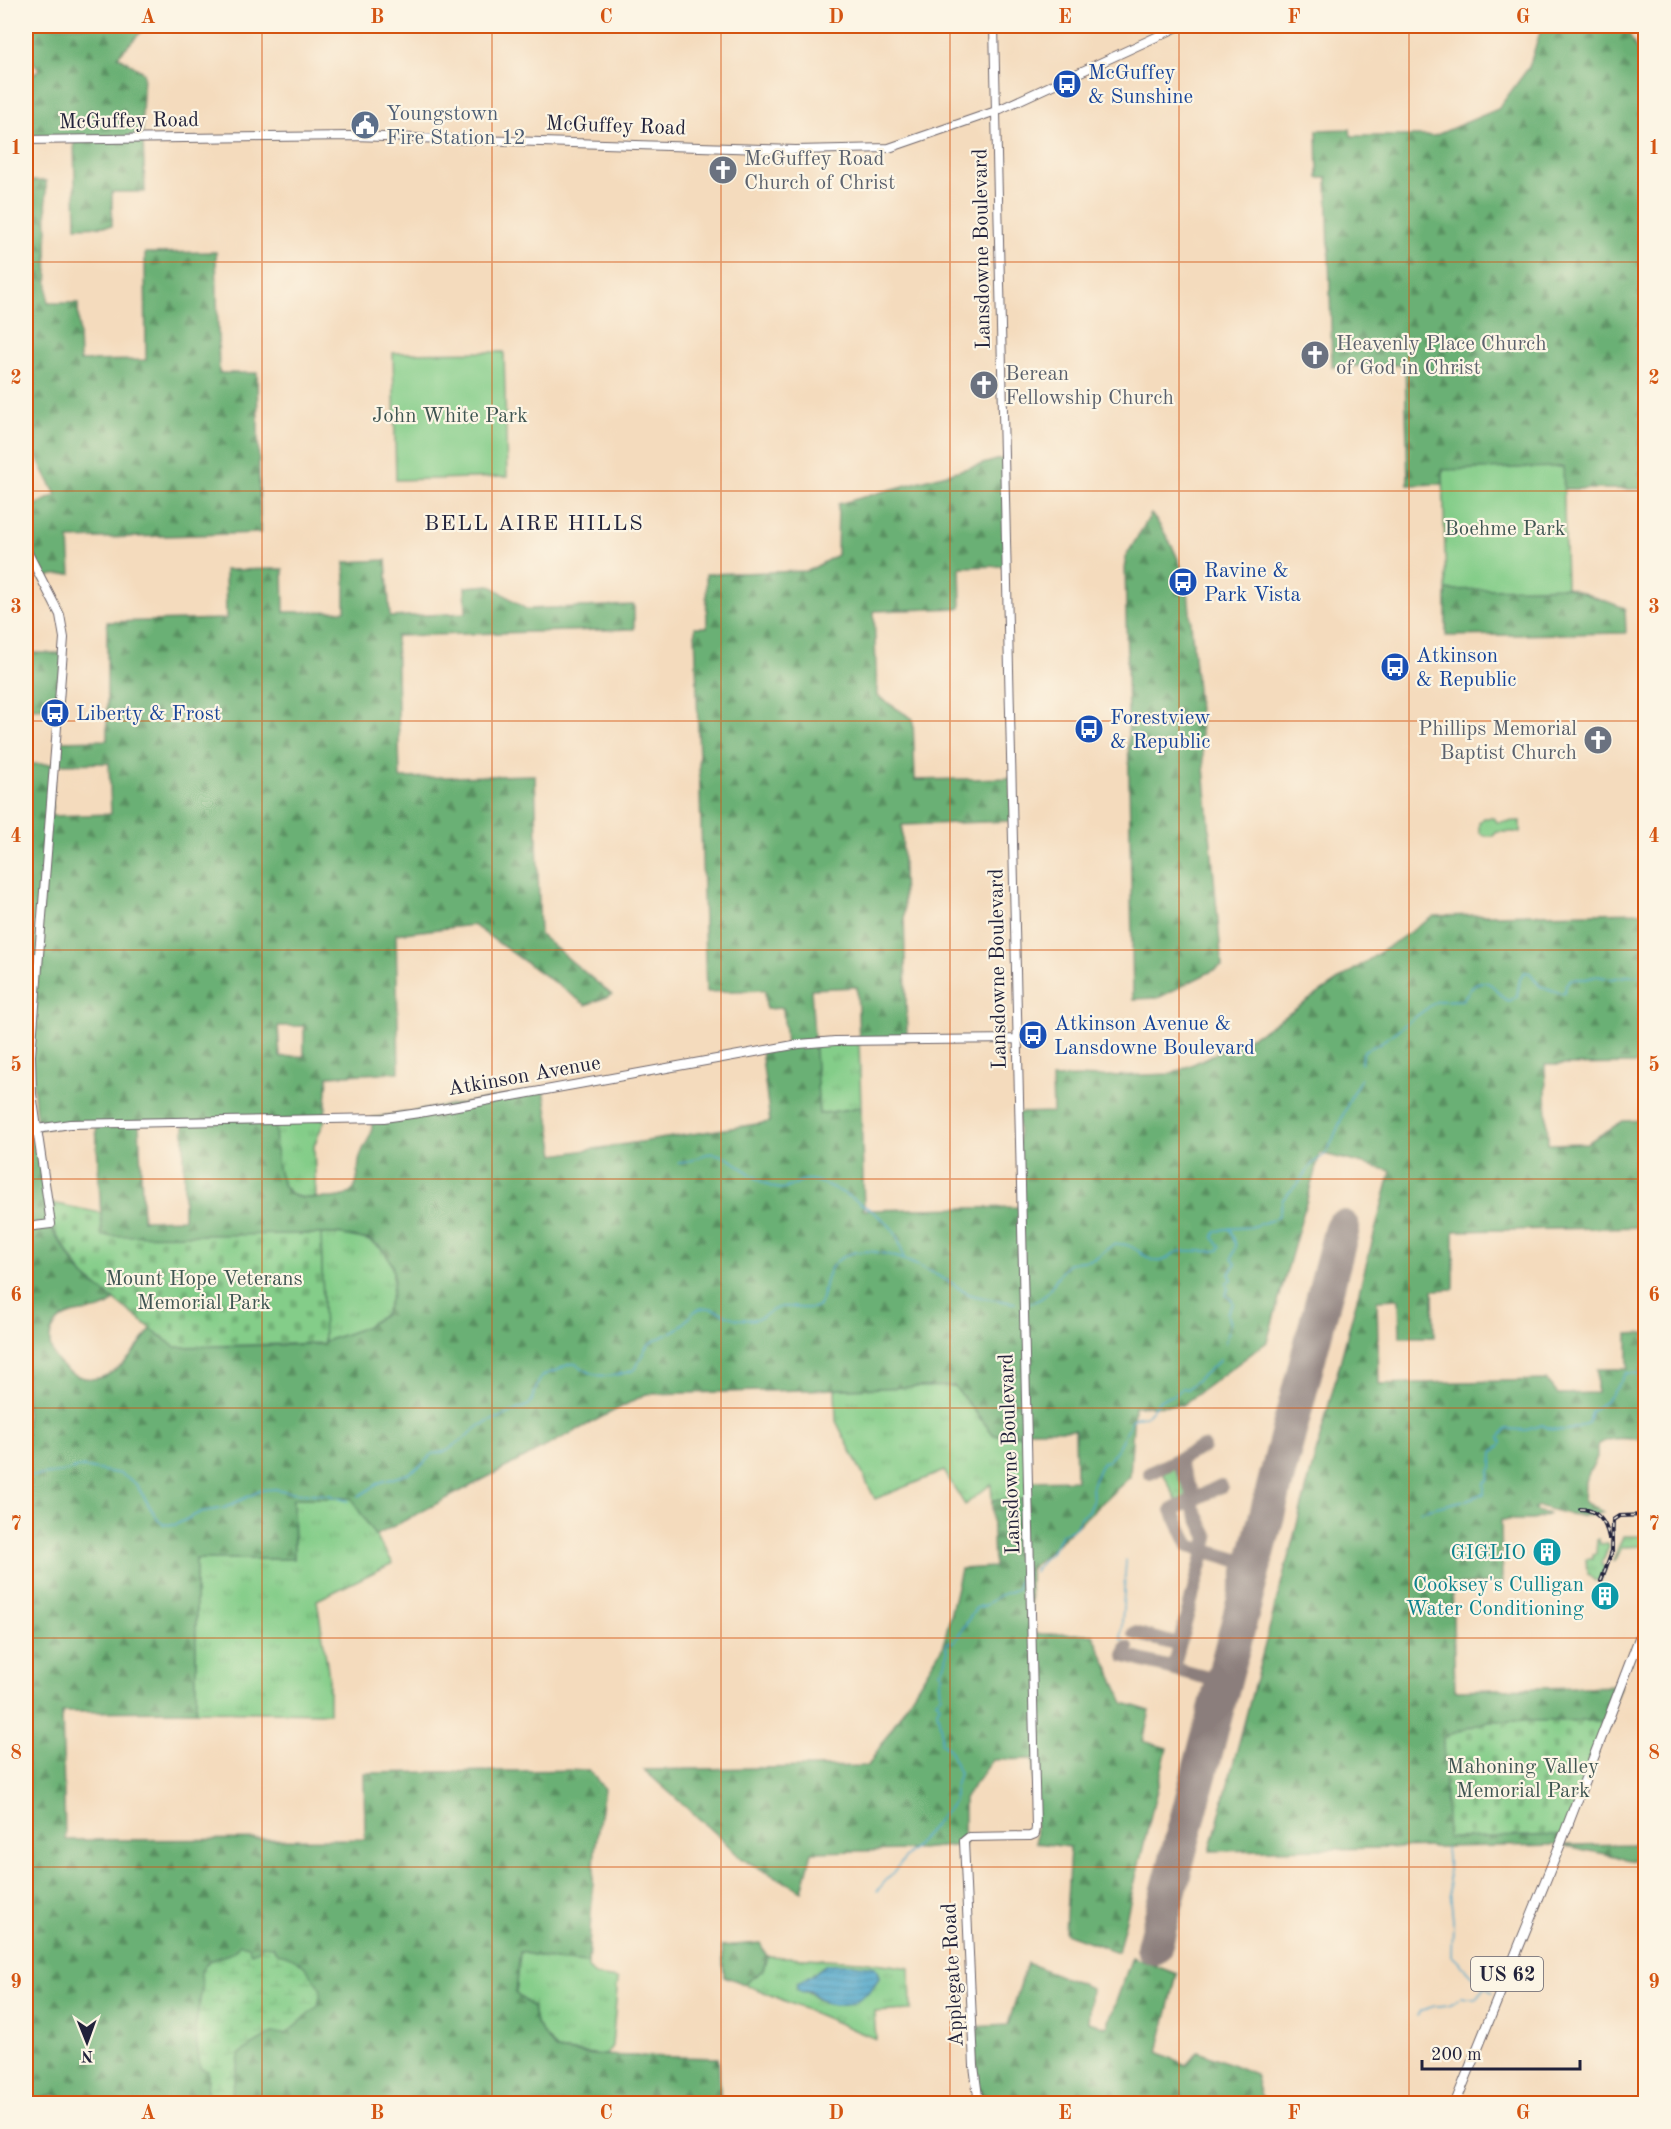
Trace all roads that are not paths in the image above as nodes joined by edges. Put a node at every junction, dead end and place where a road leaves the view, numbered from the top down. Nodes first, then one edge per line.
1 (994, 26) edge
2 (1180, 26) edge
3 (996, 111) junction
4 (26, 140) edge
5 (26, 549) edge
6 (1016, 1039) junction
7 (37, 1129) junction
8 (26, 1227) edge
9 (1646, 1621) edge
10 (964, 1845) joint
11 (979, 2103) edge
12 (1455, 2103) edge

1 - 3 street, Lansdowne Boulevard
2 - 3 street, McGuffey Road
3 - 4 street, McGuffey Road
3 - 6 street, Lansdowne Boulevard
5 - 7 street
6 - 7 street, Atkinson Avenue
6 - 10 street, Lansdowne Boulevard
7 - 8 street
9 - 12 main road, US 62
10 - 11 street, Applegate Road

